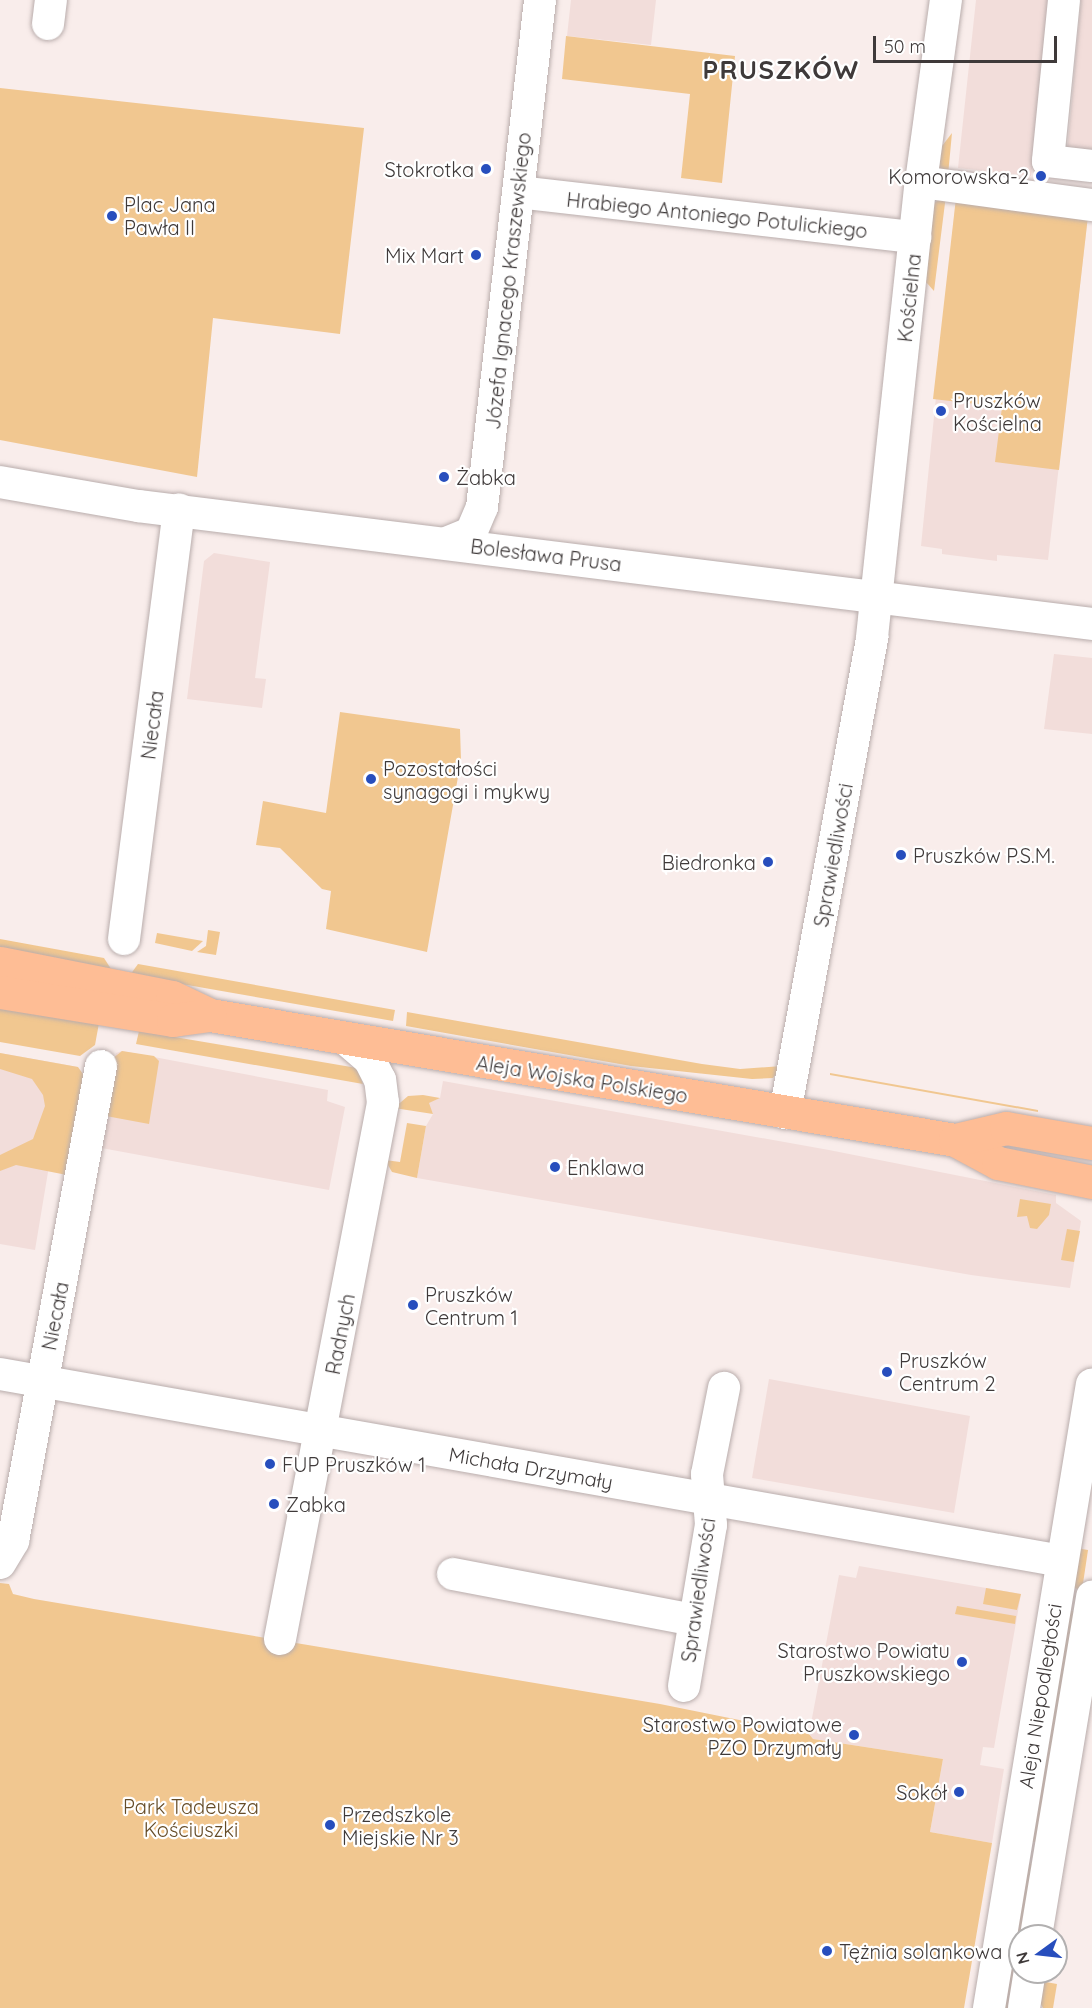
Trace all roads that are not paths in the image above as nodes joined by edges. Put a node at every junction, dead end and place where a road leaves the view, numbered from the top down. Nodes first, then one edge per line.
1 (540, 0) edge
2 (946, 0) edge
3 (1064, 0) edge
4 (1092, 166) edge
5 (921, 182) junction
6 (518, 192) junction
7 (1092, 206) edge
8 (915, 237) junction
9 (0, 482) edge
10 (179, 510) junction
11 (446, 543) junction
12 (878, 597) junction
13 (1092, 624) edge
14 (124, 939) dead end
15 (0, 963) edge
16 (0, 992) edge
17 (210, 1015) junction
18 (347, 1040) junction
19 (101, 1065) dead end
20 (785, 1113) junction
21 (955, 1140) junction
22 (1092, 1143) edge
23 (1092, 1182) edge
24 (0, 1374) edge
25 (43, 1381) junction
26 (1092, 1384) edge
27 (724, 1388) dead end
28 (319, 1431) junction
29 (709, 1499) junction
30 (1062, 1561) junction
31 (0, 1563) edge
32 (453, 1574) dead end
33 (1092, 1597) edge
34 (695, 1620) junction
35 (280, 1639) dead end
36 (684, 1686) dead end
37 (1038, 1924) edge
38 (1028, 1984) edge
39 (989, 2008) edge
40 (1024, 2008) edge

1 - 6 street, Józefa Ignacego Kraszewskiego
2 - 5 street, Kościelna
3 - 4 street
5 - 7 street
5 - 8 street, Kościelna
6 - 8 street, Hrabiego Antoniego Potulickiego
6 - 11 street, Józefa Ignacego Kraszewskiego
8 - 12 street, Kościelna
9 - 10 street, Bolesława Prusa
10 - 11 street, Bolesława Prusa
10 - 14 street, Niecała
11 - 12 street, Bolesława Prusa
12 - 13 street, Bolesława Prusa
12 - 20 street, Sprawiedliwości
15 - 17 main road, Aleja Wojska Polskiego
16 - 17 main road, Aleja Wojska Polskiego
17 - 18 main road, Aleja Wojska Polskiego
18 - 20 main road, Aleja Wojska Polskiego
18 - 28 street, Radnych
19 - 25 street, Niecała
20 - 21 main road, Aleja Wojska Polskiego
21 - 22 main road, Aleja Wojska Polskiego
21 - 23 main road, Aleja Wojska Polskiego
24 - 25 street, Michała Drzymały
25 - 28 street, Michała Drzymały
25 - 31 street, Niecała
26 - 30 street, Aleja Niepodległości
27 - 29 street, Sprawiedliwości
28 - 29 street, Michała Drzymały
28 - 35 street, Radnych
29 - 30 street, Michała Drzymały
29 - 34 street, Sprawiedliwości
30 - 39 street, Aleja Niepodległości
32 - 34 street
33 - 37 street, Aleja Niepodległości
34 - 36 street, Sprawiedliwości
38 - 40 street

